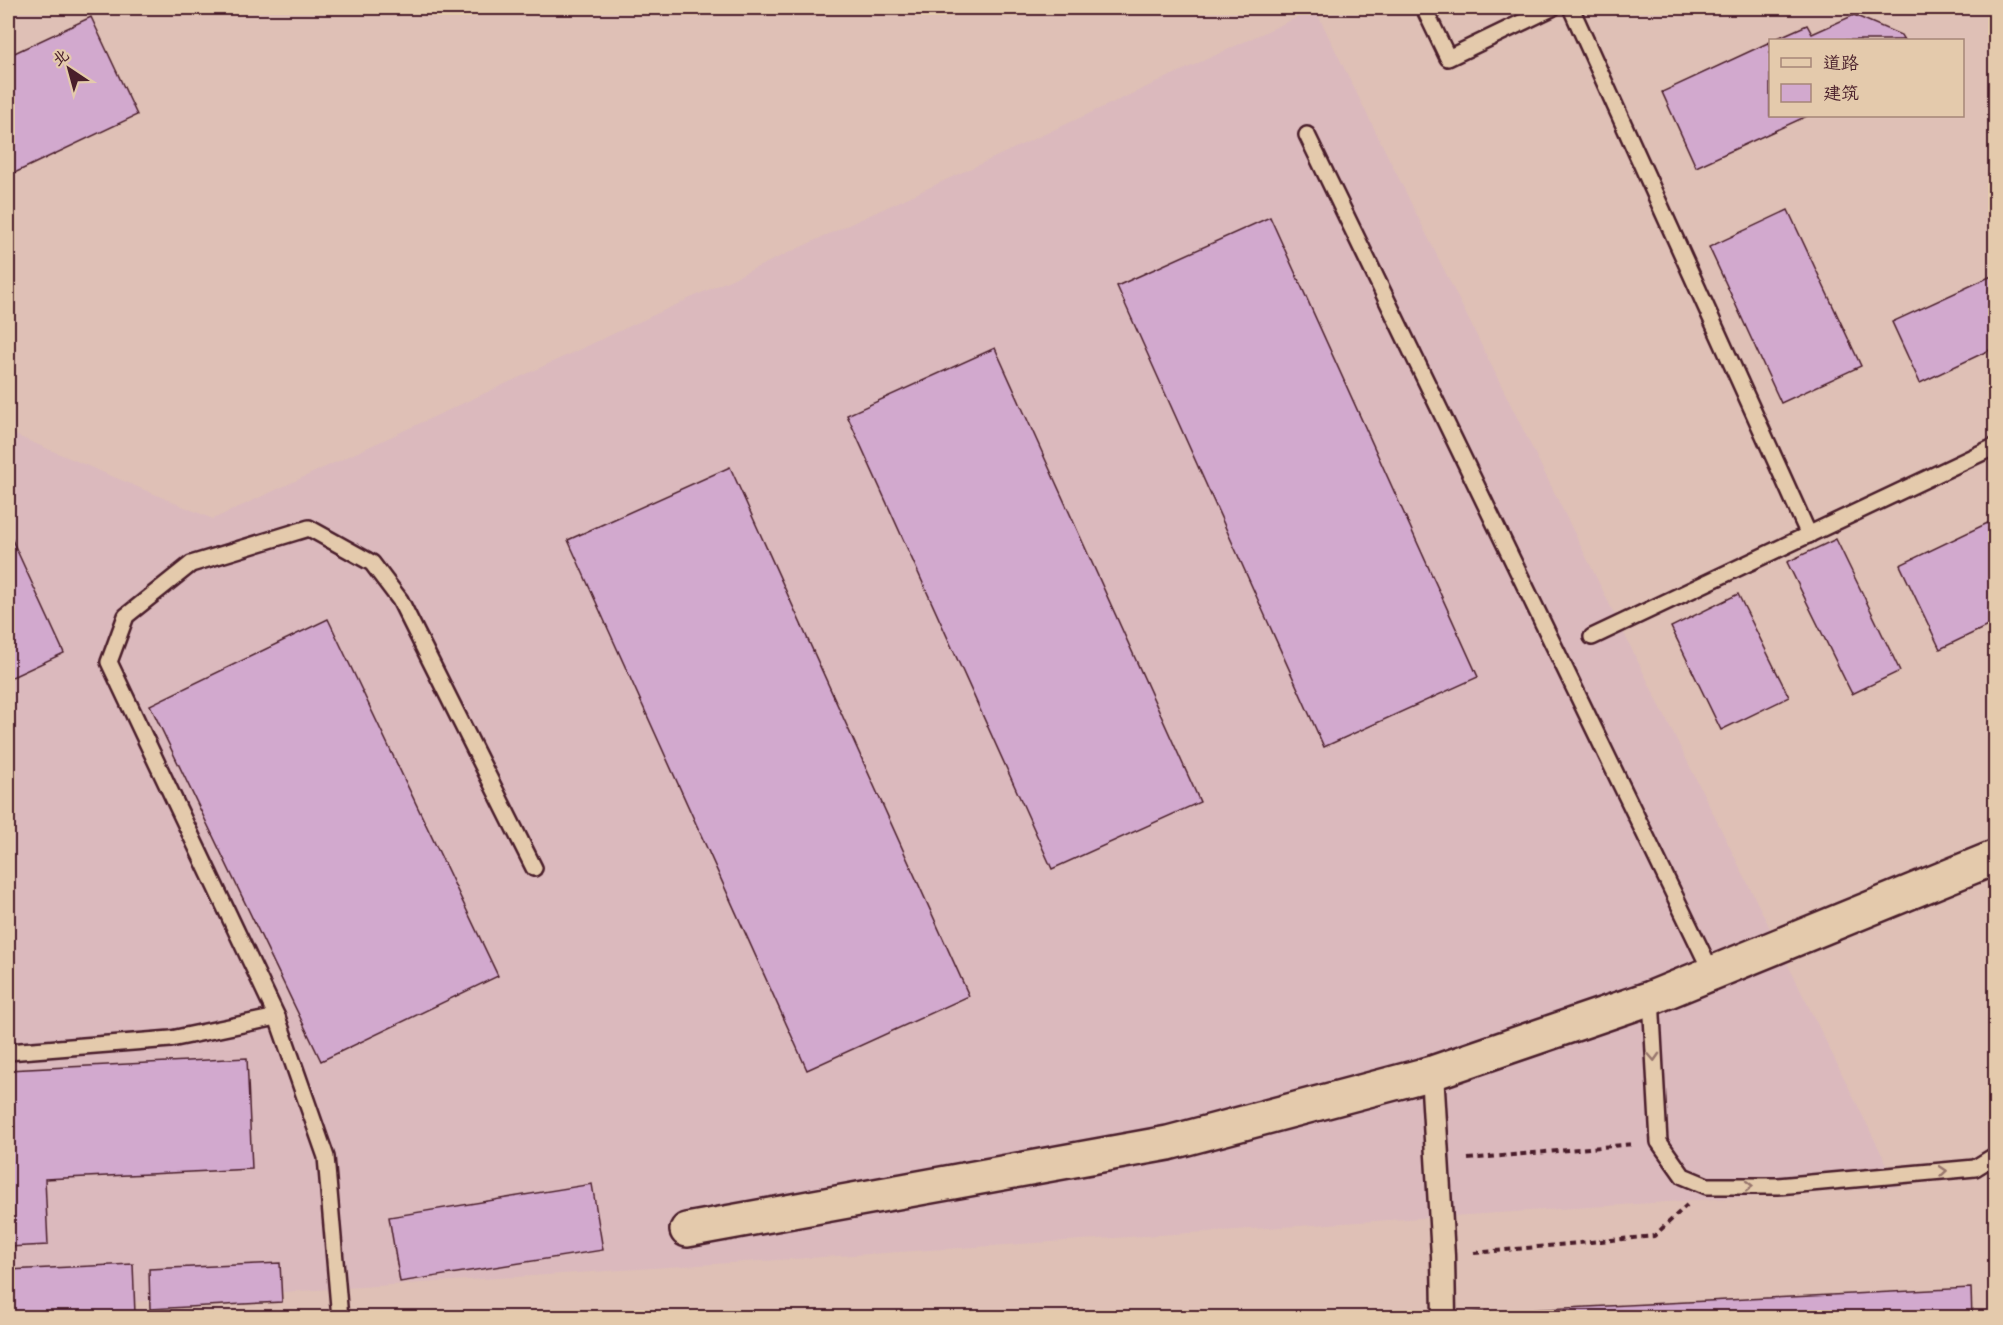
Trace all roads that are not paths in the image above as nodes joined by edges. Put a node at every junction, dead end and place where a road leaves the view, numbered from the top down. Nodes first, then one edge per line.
1 (1424, 8) edge
2 (1552, 8) edge
3 (1571, 8) edge
4 (1307, 135) dead end
5 (1995, 446) edge
6 (1809, 535) junction
7 (1592, 637) dead end
8 (1995, 857) edge
9 (534, 868) dead end
10 (1712, 973) junction
11 (1651, 998) junction
12 (277, 1017) junction
13 (8, 1052) edge
14 (1432, 1072) junction
15 (1995, 1155) edge
16 (687, 1230) dead end
17 (340, 1317) edge
18 (1444, 1317) edge

1 - 2 lane
3 - 6 lane
4 - 10 lane
5 - 6 lane
6 - 7 lane
8 - 10 street
9 - 12 lane
10 - 11 street
11 - 14 street
11 -> 15 lane
12 - 13 lane
12 - 17 lane
14 - 16 street
14 - 18 street

